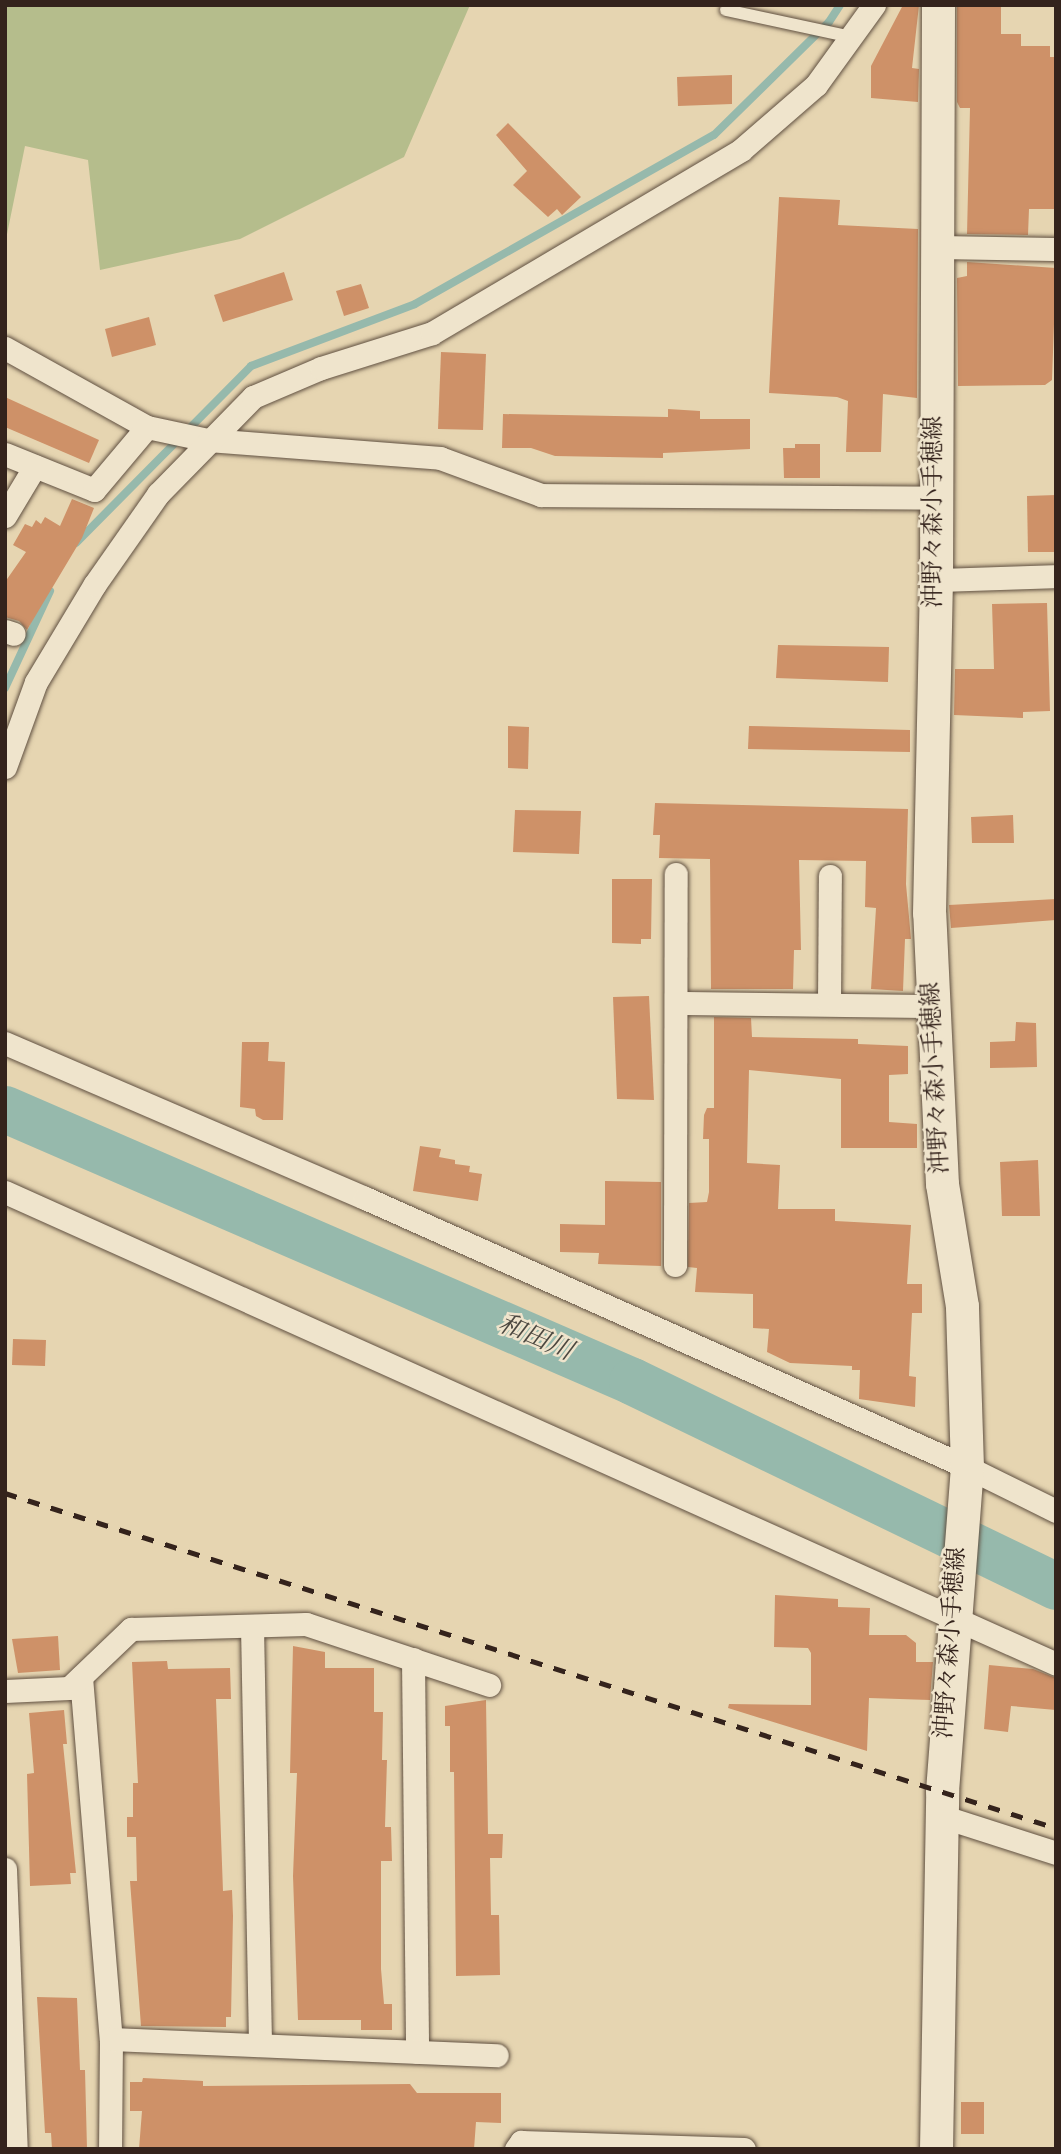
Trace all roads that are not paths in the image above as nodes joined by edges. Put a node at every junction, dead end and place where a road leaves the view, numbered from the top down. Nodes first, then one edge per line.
1 (874, 5) edge
2 (938, 5) edge
3 (726, 10) dead end
4 (852, 37) junction
5 (936, 247) junction
6 (1056, 249) edge
7 (5, 348) edge
8 (147, 427) junction
9 (208, 440) junction
10 (5, 454) edge
11 (35, 466) junction
12 (936, 498) junction
13 (5, 516) edge
14 (1056, 576) edge
15 (936, 580) junction
16 (5, 767) edge
17 (676, 874) dead end
18 (830, 876) dead end
19 (676, 1003) junction
20 (829, 1004) junction
21 (933, 1006) junction
22 (5, 1043) edge
23 (5, 1192) edge
24 (675, 1265) dead end
25 (966, 1475) junction
26 (1056, 1511) edge
27 (953, 1611) junction
28 (252, 1626) junction
29 (413, 1660) junction
30 (1056, 1664) edge
31 (82, 1677) junction
32 (489, 1685) dead end
33 (5, 1691) edge
34 (941, 1816) junction
35 (1056, 1853) edge
36 (5, 1869) edge
37 (7, 1950) edge
38 (111, 2039) junction
39 (260, 2045) junction
40 (417, 2052) junction
41 (497, 2055) dead end
42 (10, 2100) edge
43 (16, 2149) edge
44 (110, 2149) edge
45 (516, 2149) edge
46 (744, 2149) edge
47 (936, 2149) edge

1 - 4 street
2 - 5 main road, 沖野々森小手穂線
3 - 4 lane
4 - 9 street
5 - 6 street
5 - 12 main road, 沖野々森小手穂線
7 - 8 street
8 - 9 street
8 - 11 street
9 - 12 street
9 - 16 street
10 - 11 street
11 - 13 street
12 - 15 main road, 沖野々森小手穂線
14 - 15 street
15 - 21 main road, 沖野々森小手穂線
17 - 19 street
18 - 20 street
19 - 20 street
19 - 24 street
20 - 21 street
21 - 25 main road, 沖野々森小手穂線
22 - 25 street
23 - 27 street
25 - 26 street
25 - 27 main road, 沖野々森小手穂線
27 - 30 street
27 - 34 main road, 沖野々森小手穂線
28 - 29 street
28 - 31 street
28 - 39 street
29 - 32 street
29 - 40 street
31 - 33 street
31 - 38 street
34 - 35 street
34 - 47 main road, 沖野々森小手穂線
36 - 37 street
37 - 42 street
38 - 39 street
38 - 44 street
39 - 40 street
40 - 41 street
42 - 43 street
45 - 46 street

